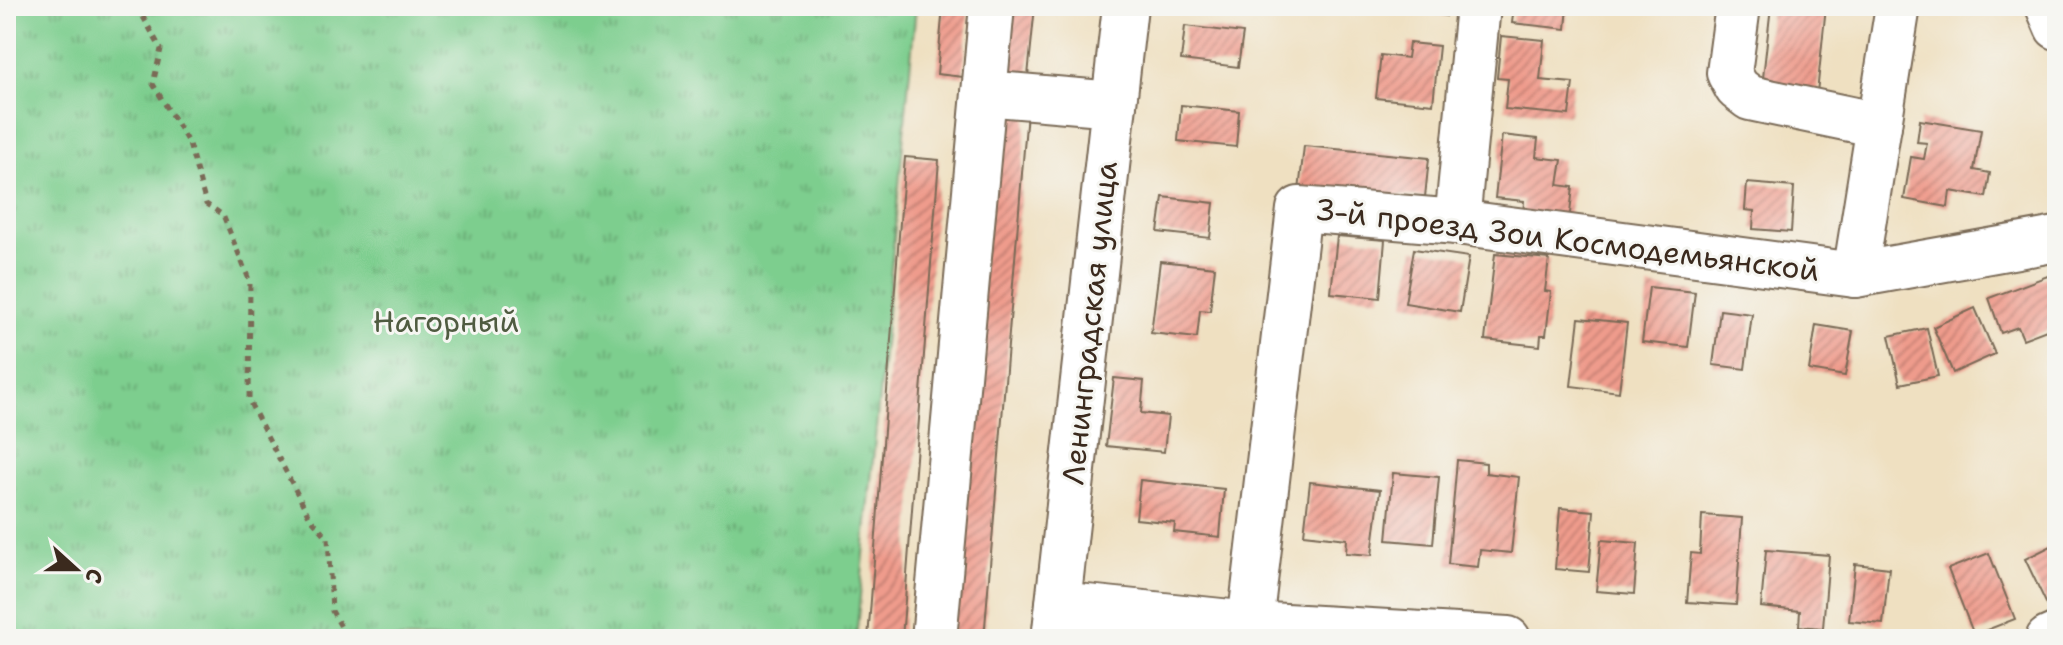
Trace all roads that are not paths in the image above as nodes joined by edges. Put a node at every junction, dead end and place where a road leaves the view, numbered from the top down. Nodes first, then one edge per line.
1 (992, 6) edge
2 (1125, 6) edge
3 (1478, 6) edge
4 (1738, 6) edge
5 (1898, 6) edge
6 (2048, 6) edge
7 (2057, 27) edge
8 (984, 93) junction
9 (1114, 104) junction
10 (1879, 125) junction
11 (1457, 222) junction
12 (2057, 239) edge
13 (1855, 275) junction
14 (1056, 621) edge
15 (1250, 624) junction
16 (2057, 635) edge
17 (934, 639) edge
18 (1508, 639) edge
19 (2048, 639) edge

1 - 8 street
2 - 9 street, Ленинградская улица
3 - 11 street
4 - 10 street
5 - 10 street
6 - 7 street
8 - 9 street
8 - 17 street
9 - 14 street, Ленинградская улица
10 - 13 street
11 - 13 street, 3-й проезд Зои Космодемьянской
11 - 15 street, 3-й проезд Зои Космодемьянской
12 - 13 street, 3-й проезд Зои Космодемьянской
14 - 15 street
15 - 18 street
16 - 19 street

